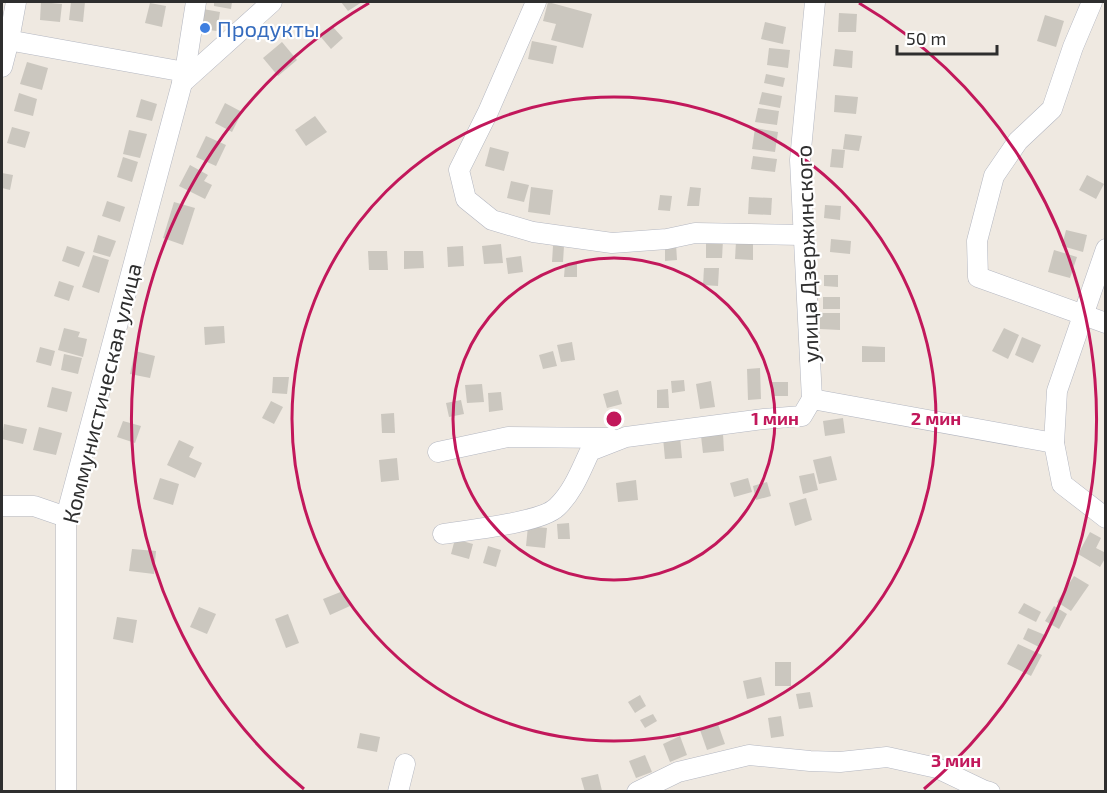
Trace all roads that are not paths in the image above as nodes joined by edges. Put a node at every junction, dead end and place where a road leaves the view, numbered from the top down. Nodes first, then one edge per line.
1 (16, 2) edge
2 (196, 2) edge
3 (272, 2) edge
4 (536, 2) edge
5 (815, 2) edge
6 (1092, 2) edge
7 (5, 40) edge
8 (2, 67) edge
9 (183, 78) junction
10 (803, 235) junction
11 (1106, 249) edge
12 (1083, 314) junction
13 (1106, 323) edge
14 (812, 399) junction
15 (622, 438) junction
16 (1054, 443) junction
17 (438, 452) dead end
18 (2, 506) edge
19 (66, 517) junction
20 (1106, 518) edge
21 (443, 534) dead end
22 (405, 764) dead end
23 (66, 792) edge
24 (398, 792) edge
25 (637, 792) edge
26 (990, 792) edge

1 - 7 street
2 - 9 street, Коммунистическая улица
3 - 9 street
4 - 10 street
5 - 10 street, улица Дзержинского
6 - 12 street
7 - 8 street
7 - 9 street
9 - 19 street, Коммунистическая улица
10 - 14 street, улица Дзержинского
11 - 12 street
12 - 13 street
12 - 16 street
14 - 15 street
14 - 16 street
15 - 17 street
15 - 21 street
16 - 20 street
18 - 19 street
19 - 23 street, Коммунистическая улица
22 - 24 street
25 - 26 street

